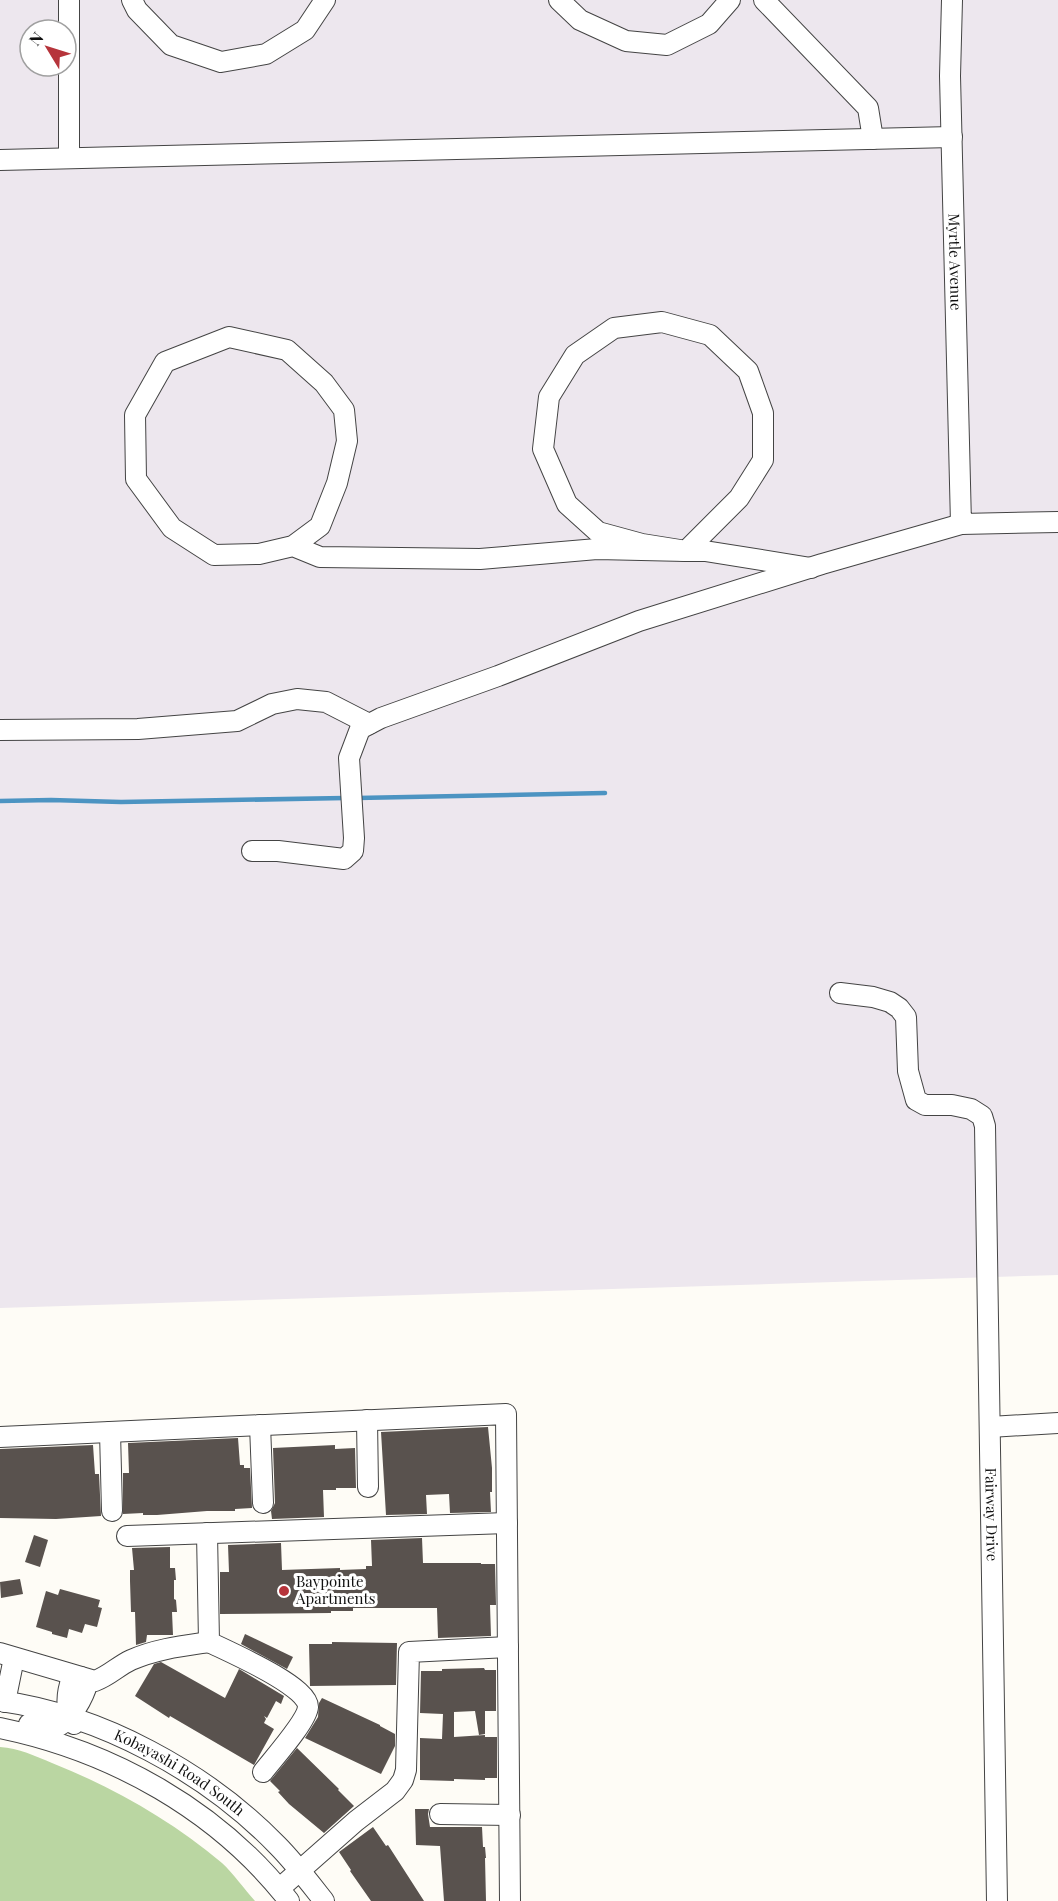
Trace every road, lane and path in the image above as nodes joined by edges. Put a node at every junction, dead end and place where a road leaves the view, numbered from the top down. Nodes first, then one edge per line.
1 (69, 0) edge
2 (132, 0) edge
3 (325, 0) edge
4 (559, 0) edge
5 (730, 0) edge
6 (764, 0) edge
7 (952, 0) edge
8 (952, 137) junction
9 (873, 139) junction
10 (69, 158) junction
11 (0, 160) edge
12 (1058, 522) edge
13 (963, 524) junction
14 (293, 546) junction
15 (686, 551) junction
16 (810, 568) junction
17 (369, 724) junction
18 (0, 730) edge
19 (252, 851) dead end
20 (840, 993) dead end
21 (367, 1420) junction
22 (1058, 1423) edge
23 (260, 1425) junction
24 (990, 1427) junction
25 (110, 1432) junction
26 (0, 1437) edge
27 (368, 1487) dead end
28 (263, 1503) dead end
29 (112, 1511) dead end
30 (507, 1523) junction
31 (207, 1533) junction
32 (127, 1536) dead end
33 (209, 1642) junction
34 (508, 1647) junction
35 (7, 1655) edge
36 (81, 1677) junction
37 (2, 1708) edge
38 (69, 1716) junction
39 (0, 1728) edge
40 (127, 1771) junction
41 (263, 1772) dead end
42 (440, 1814) dead end
43 (510, 1815) junction
44 (300, 1871) junction
45 (285, 1895) edge
46 (324, 1901) edge
47 (510, 1901) edge
48 (997, 1901) edge

1 - 10 street
2 - 3 street
4 - 5 street
6 - 9 street
7 - 8 street, Myrtle Avenue
8 - 9 street
8 - 13 street, Myrtle Avenue
9 - 10 street
10 - 11 street
12 - 13 street
13 - 16 street
14 - 14 street
14 - 15 street
15 - 15 street
15 - 16 street
16 - 17 street
17 - 18 street
17 - 19 street
20 - 24 street, Fairway Drive
21 - 23 street
21 - 27 street
21 - 30 street
22 - 24 street
23 - 25 street
23 - 28 street
24 - 48 street, Fairway Drive
25 - 26 street
25 - 29 street
30 - 31 street
30 - 34 street
31 - 32 street
31 - 33 street
33 - 36 street
33 - 41 street
34 - 43 street
34 - 44 street
35 - 36 street
35 - 37 street
36 - 38 street
37 - 38 street, Kobayashi Road South
38 - 40 street
38 - 44 street, Kobayashi Road South
39 - 40 street, Kobayashi Road South
40 - 45 street, Kobayashi Road South
42 - 43 street
43 - 47 street
44 - 45 street
44 - 46 street, Kobayashi Road South

